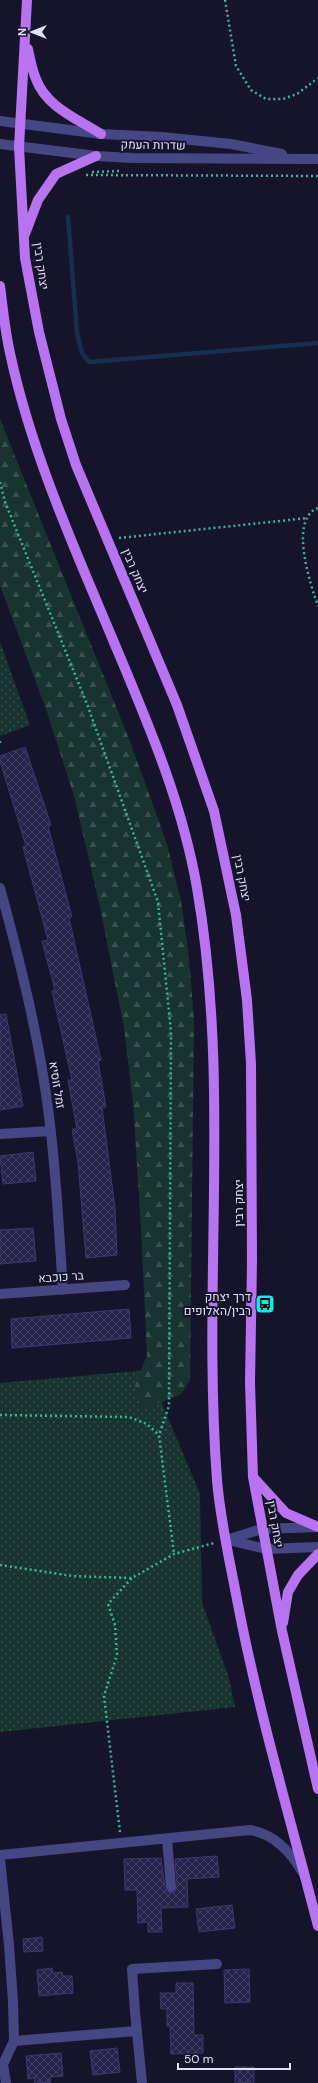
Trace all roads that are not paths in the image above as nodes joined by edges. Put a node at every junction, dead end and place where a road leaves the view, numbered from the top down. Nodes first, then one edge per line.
1 (27, 0) edge
2 (25, 42) junction
3 (0, 121) edge
4 (20, 124) junction
5 (101, 134) junction
6 (0, 144) edge
7 (19, 147) junction
8 (96, 156) junction
9 (306, 158) junction
10 (318, 159) edge
11 (23, 238) junction
12 (0, 286) edge
13 (0, 888) edge
14 (50, 1131) junction
15 (0, 1134) edge
16 (125, 1285) dead end
17 (63, 1290) junction
18 (0, 1294) edge
19 (253, 1477) junction
20 (318, 1527) edge
21 (262, 1529) junction
22 (226, 1540) junction
23 (318, 1547) edge
24 (266, 1549) junction
25 (318, 1554) edge
26 (282, 1631) junction
27 (318, 1789) edge
28 (167, 1839) junction
29 (0, 1855) edge
30 (0, 1859) edge
31 (305, 1876) junction
32 (171, 1887) dead end
33 (318, 1926) edge
34 (5, 1944) edge
35 (217, 1964) dead end
36 (136, 2031) junction
37 (14, 2041) junction
38 (1, 2064) edge
39 (6, 2083) edge
40 (142, 2083) edge

1 - 2 main road, יצחק רבין
2 - 4 main road, יצחק רבין
2 - 5 main road
3 - 4 street, שדרות העמק
4 - 5 street, שדרות העמק
4 - 7 main road, יצחק רבין
5 - 9 street, שדרות העמק
6 - 7 street, שדרות העמק
7 - 8 street, שדרות העמק
7 - 11 main road, יצחק רבין
8 - 9 street, שדרות העמק
8 - 11 main road
9 - 10 street, שדרות העמק
11 - 19 main road, יצחק רבין
12 - 22 main road
13 - 14 street, זמל זוסיא
14 - 15 street
14 - 17 street, זמל זוסיא
16 - 17 street, בר כוכבא
17 - 18 street, בר כוכבא
19 - 20 main road
19 - 21 main road, יצחק רבין
20 - 21 street
21 - 22 street
21 - 24 main road, יצחק רבין
22 - 24 street
22 - 31 main road
23 - 24 street
24 - 26 main road, יצחק רבין
25 - 26 main road
26 - 27 main road, יצחק רבין
28 - 29 street
28 - 31 street
28 - 32 street
30 - 34 street
31 - 33 main road
34 - 37 street
35 - 36 street
36 - 37 street
36 - 40 street
37 - 38 street
38 - 39 street

